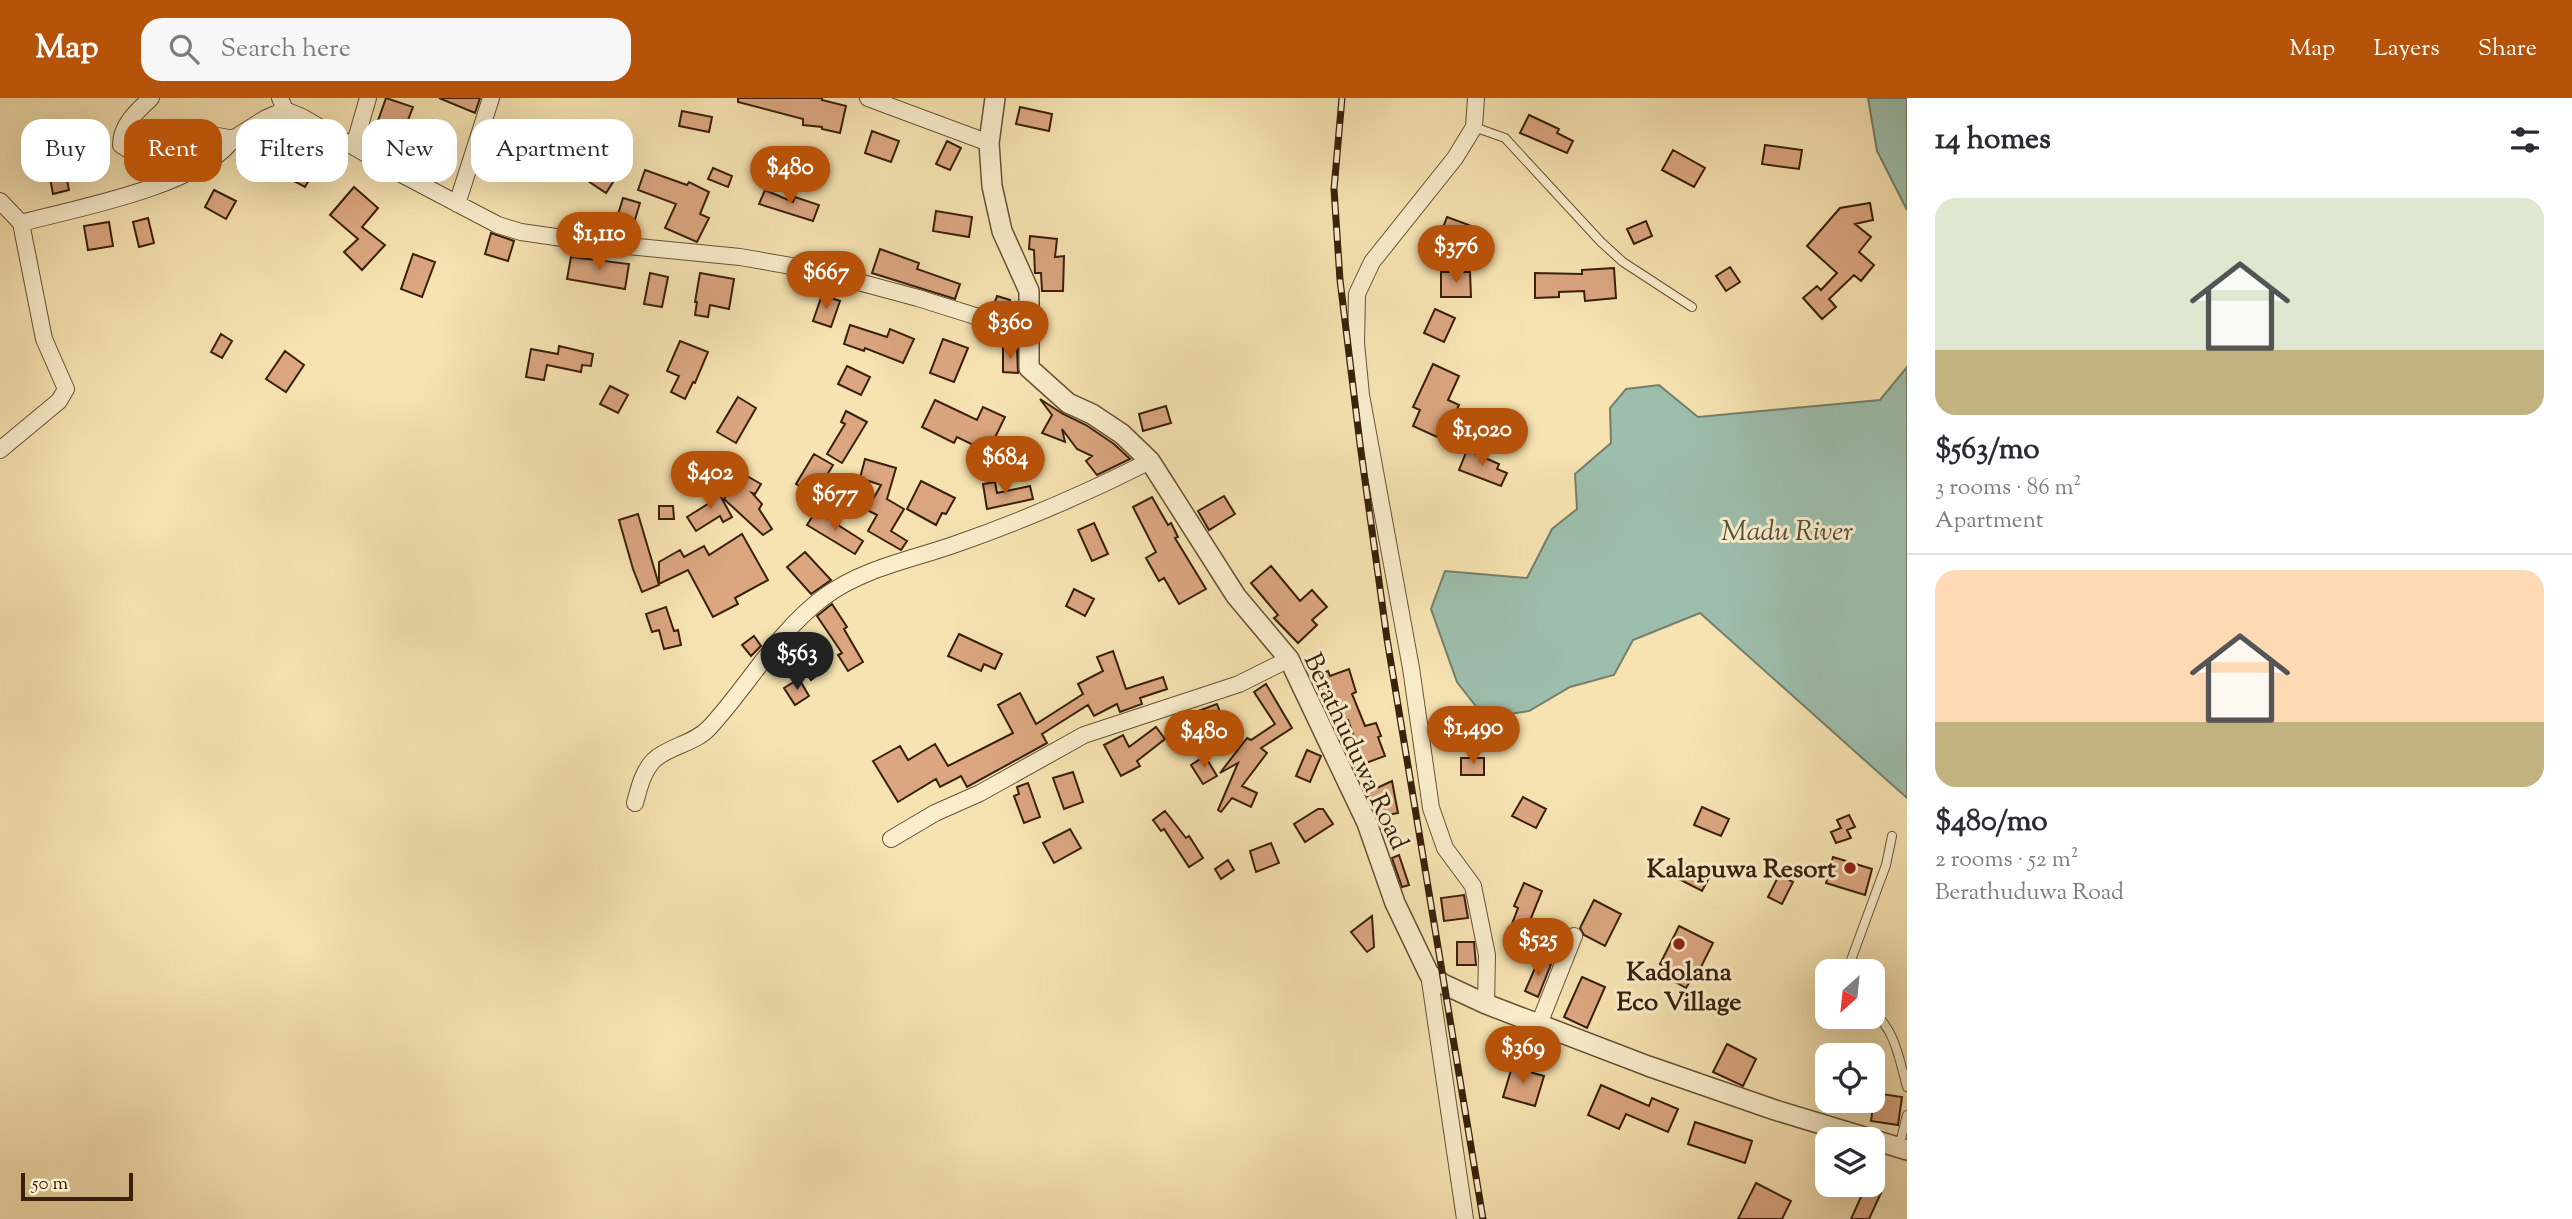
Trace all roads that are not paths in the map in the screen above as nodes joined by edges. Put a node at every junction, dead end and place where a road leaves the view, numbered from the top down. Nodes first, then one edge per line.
1 (151, 98) edge
2 (368, 98) edge
3 (491, 98) edge
4 (868, 98) edge
5 (995, 98) edge
6 (1476, 98) edge
7 (282, 104) edge
8 (1474, 127) junction
9 (231, 140) junction
10 (989, 143) junction
11 (354, 146) junction
12 (0, 201) edge
13 (457, 204) junction
14 (21, 223) junction
15 (1692, 307) dead end
16 (1029, 333) junction
17 (0, 450) edge
18 (1150, 461) junction
19 (1289, 660) junction
20 (635, 803) dead end
21 (1892, 835) dead end
22 (891, 839) dead end
23 (1574, 936) dead end
24 (1851, 959) edge
25 (1429, 974) junction
26 (1486, 1004) junction
27 (1539, 1024) junction
28 (1885, 1025) edge
29 (1907, 1087) edge
30 (1907, 1115) edge
31 (1903, 1149) edge
32 (1465, 1219) edge

1 - 9 street
2 - 11 street
3 - 13 street
4 - 10 street
5 - 10 street, Berathuduwa Road
6 - 8 street
7 - 9 street
7 - 11 street
8 - 15 lane
8 - 26 street
9 - 14 street
10 - 16 street, Berathuduwa Road
11 - 13 street
12 - 14 street
13 - 16 street
14 - 17 street
16 - 18 street, Berathuduwa Road
18 - 19 street, Berathuduwa Road
18 - 20 street
19 - 22 street
19 - 25 street, Berathuduwa Road
21 - 24 lane
23 - 27 street
25 - 26 street
25 - 32 street
26 - 27 street
27 - 31 street
28 - 29 lane
30 - 31 lane

